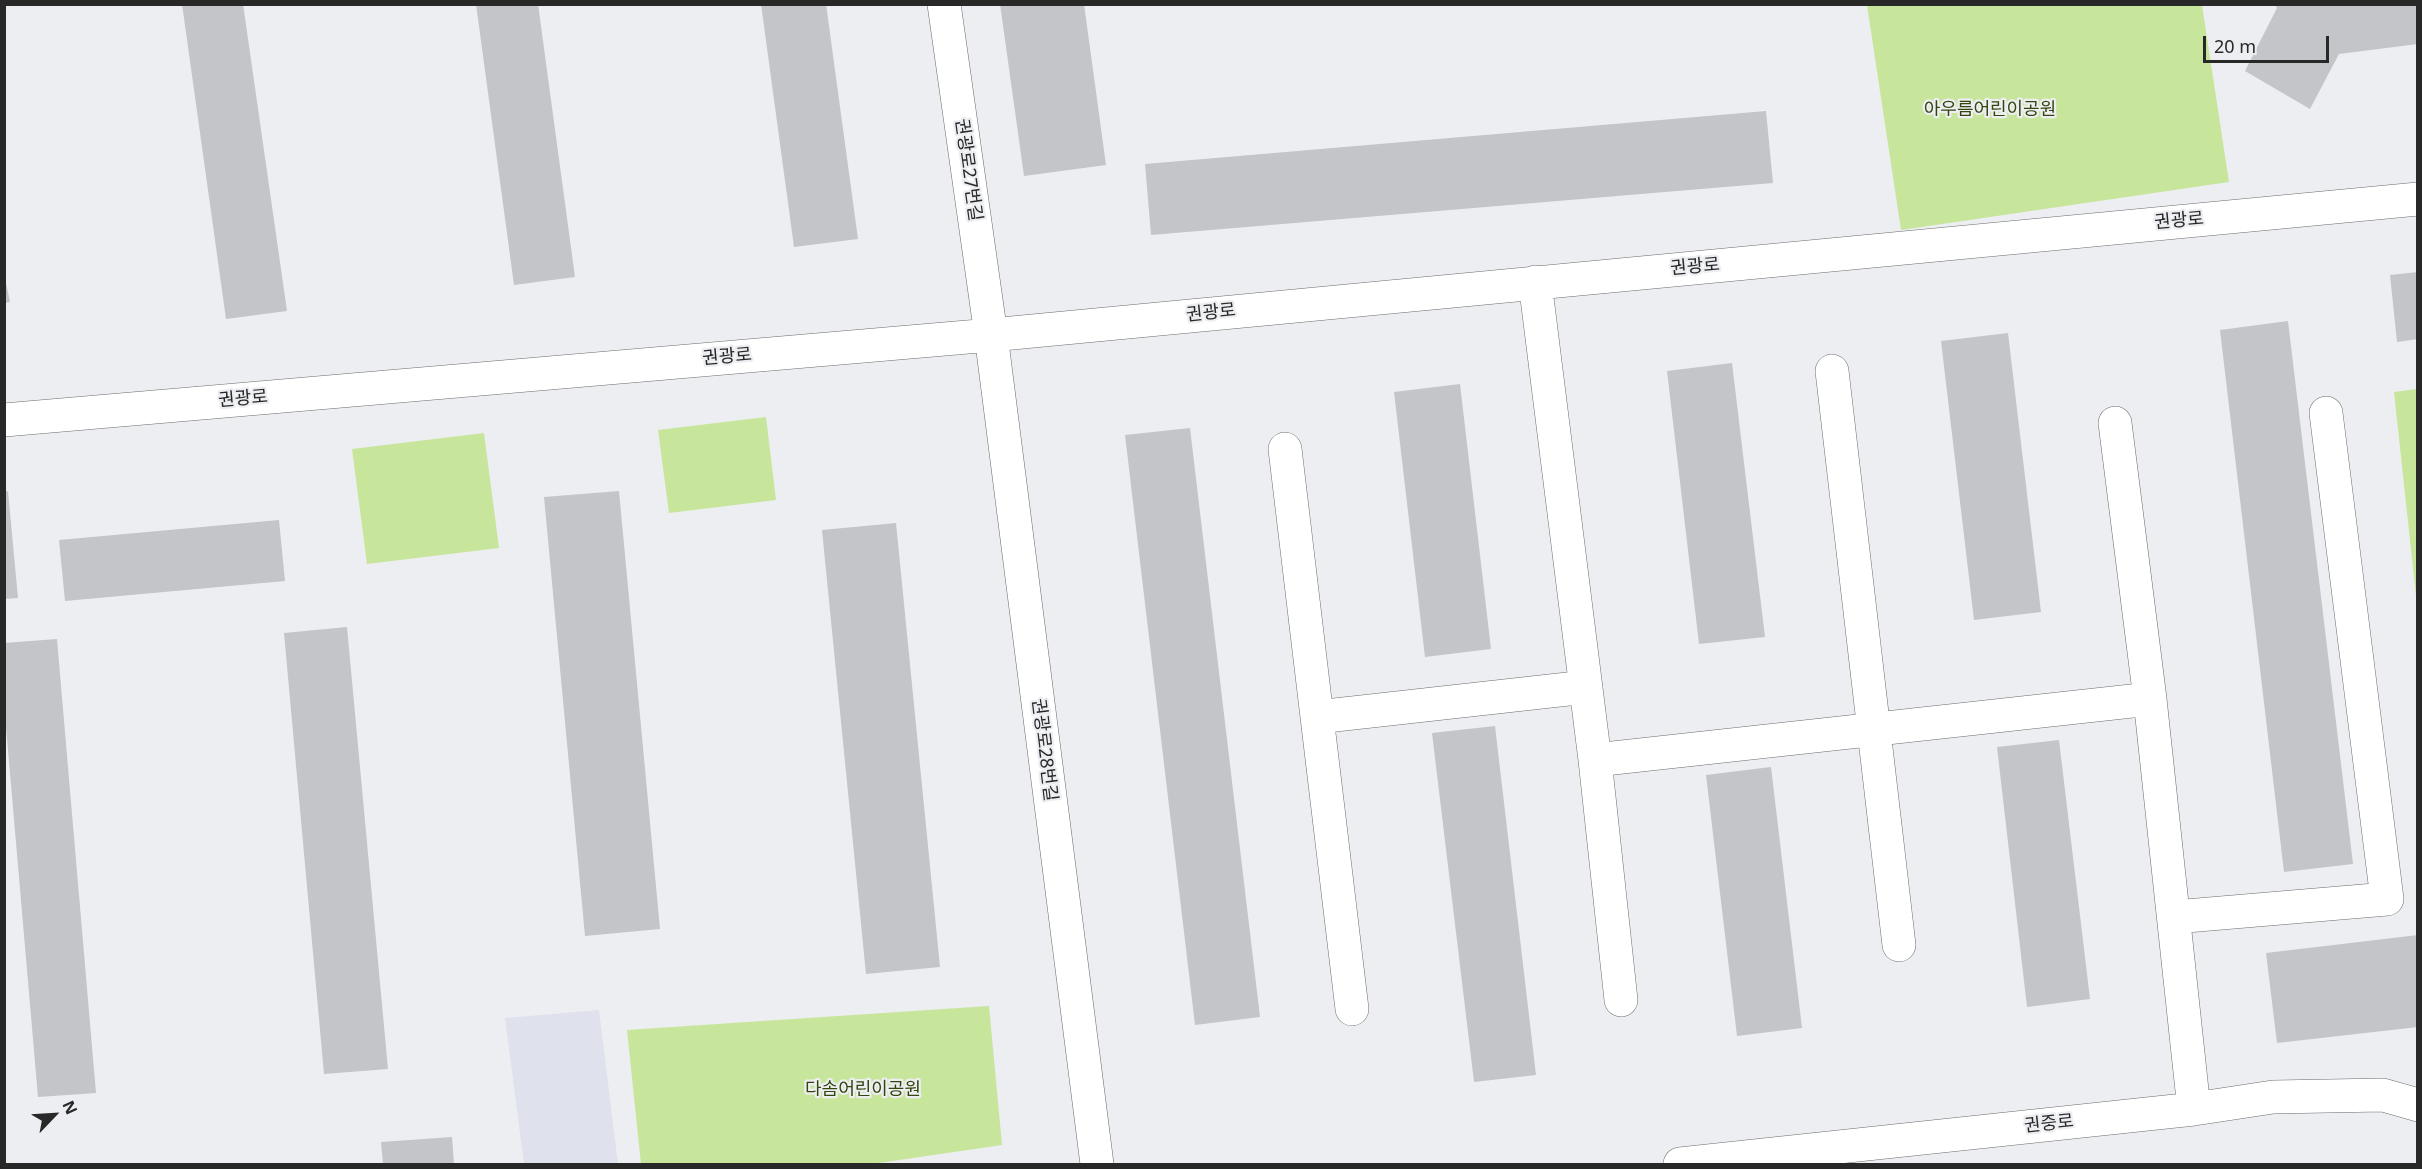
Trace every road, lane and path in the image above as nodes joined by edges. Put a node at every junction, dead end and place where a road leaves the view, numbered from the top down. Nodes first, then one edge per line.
1 (944, 4) edge
2 (2418, 199) edge
3 (1535, 282) junction
4 (991, 334) junction
5 (1832, 371) dead end
6 (2326, 413) dead end
7 (4, 420) edge
8 (2115, 423) dead end
9 (1285, 449) dead end
10 (1586, 687) junction
11 (2150, 699) junction
12 (1317, 717) junction
13 (1874, 730) junction
14 (1595, 760) junction
15 (2174, 917) junction
16 (1899, 945) dead end
17 (1621, 1000) dead end
18 (1352, 1009) dead end
19 (2418, 1105) edge
20 (2194, 1109) junction
21 (1097, 1164) edge
22 (1680, 1164) edge

1 - 4 street, 권광로27번길
2 - 3 street, 권광로
3 - 4 street, 권광로
3 - 10 street
4 - 7 street, 권광로
4 - 21 street, 권광로28번길
5 - 13 street
6 - 15 street
8 - 11 street
9 - 12 street
10 - 12 street
10 - 14 street
11 - 13 street
11 - 15 street
12 - 18 street
13 - 14 street
13 - 16 street
14 - 17 street
15 - 20 street
19 - 20 street, 권중로
20 - 22 street, 권중로

